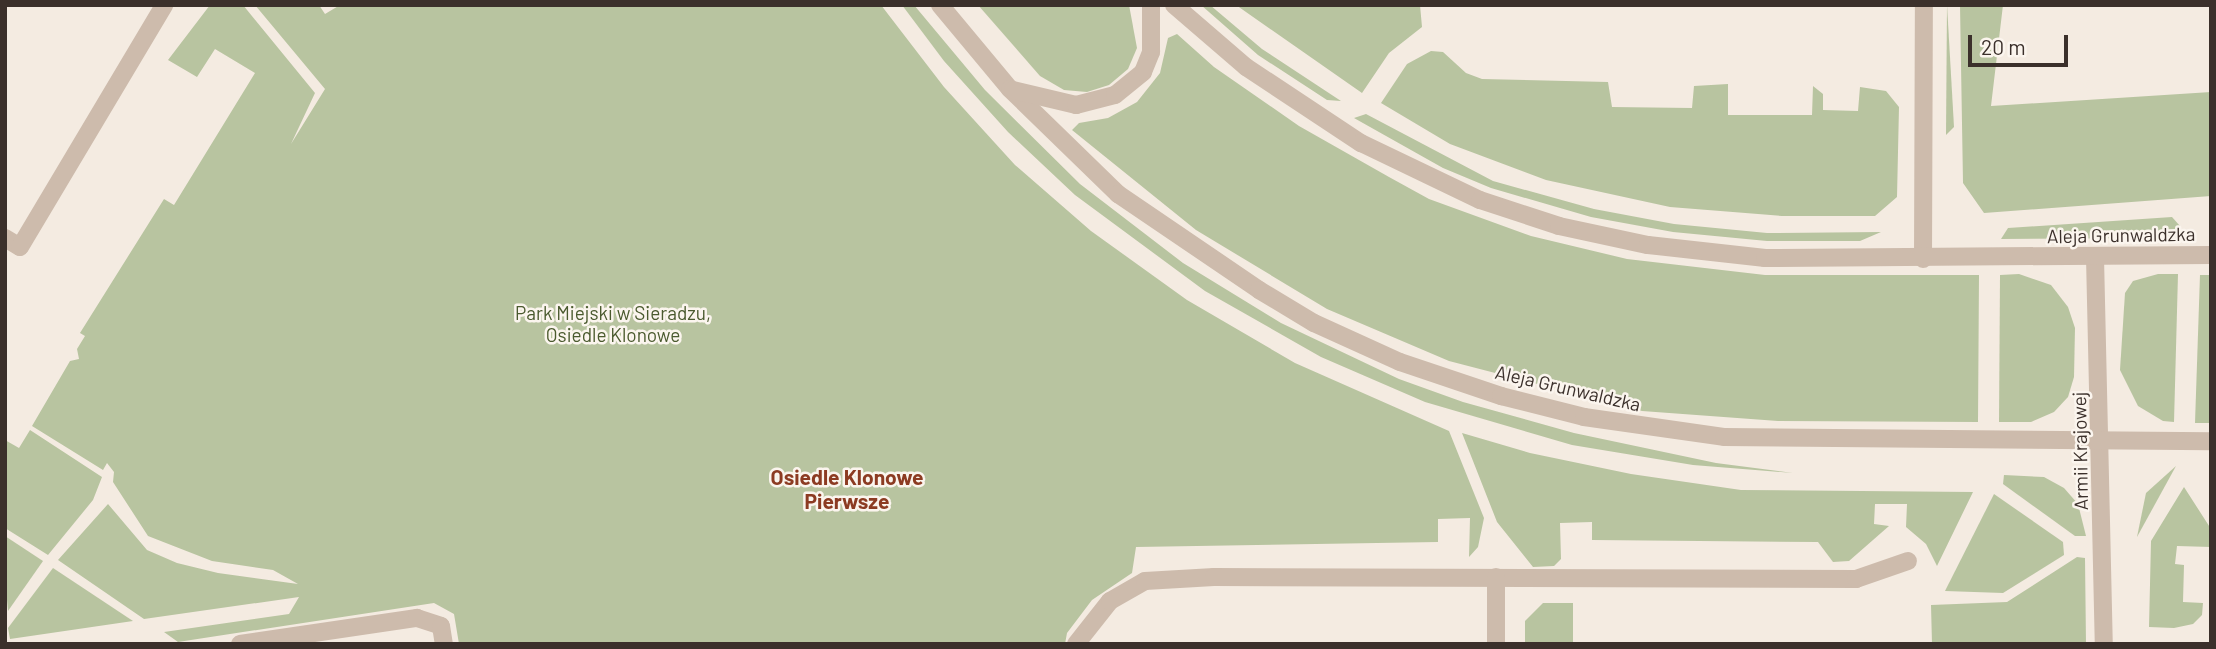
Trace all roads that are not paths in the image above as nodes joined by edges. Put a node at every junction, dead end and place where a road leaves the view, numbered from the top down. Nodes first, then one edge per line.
1 (164, 5) edge
2 (940, 5) edge
3 (1151, 5) edge
4 (1174, 5) edge
5 (1924, 5) edge
6 (1010, 89) junction
7 (5, 238) edge
8 (2211, 255) edge
9 (2095, 257) junction
10 (1923, 258) junction
11 (2102, 440) junction
12 (2211, 441) edge
13 (1908, 561) dead end
14 (1496, 577) junction
15 (444, 639) edge
16 (240, 644) edge
17 (1076, 644) edge
18 (1496, 644) edge
19 (2104, 644) edge

1 - 7 street
2 - 6 street, Aleja Grunwaldzka
3 - 6 street
4 - 10 street, Aleja Grunwaldzka
5 - 10 street
6 - 11 street, Aleja Grunwaldzka
8 - 9 street, Aleja Grunwaldzka
9 - 10 street, Aleja Grunwaldzka
9 - 11 street, Armii Krajowej
11 - 12 street, Aleja Grunwaldzka
11 - 19 street, Armii Krajowej
13 - 14 street
14 - 17 street
14 - 18 street
15 - 16 street

